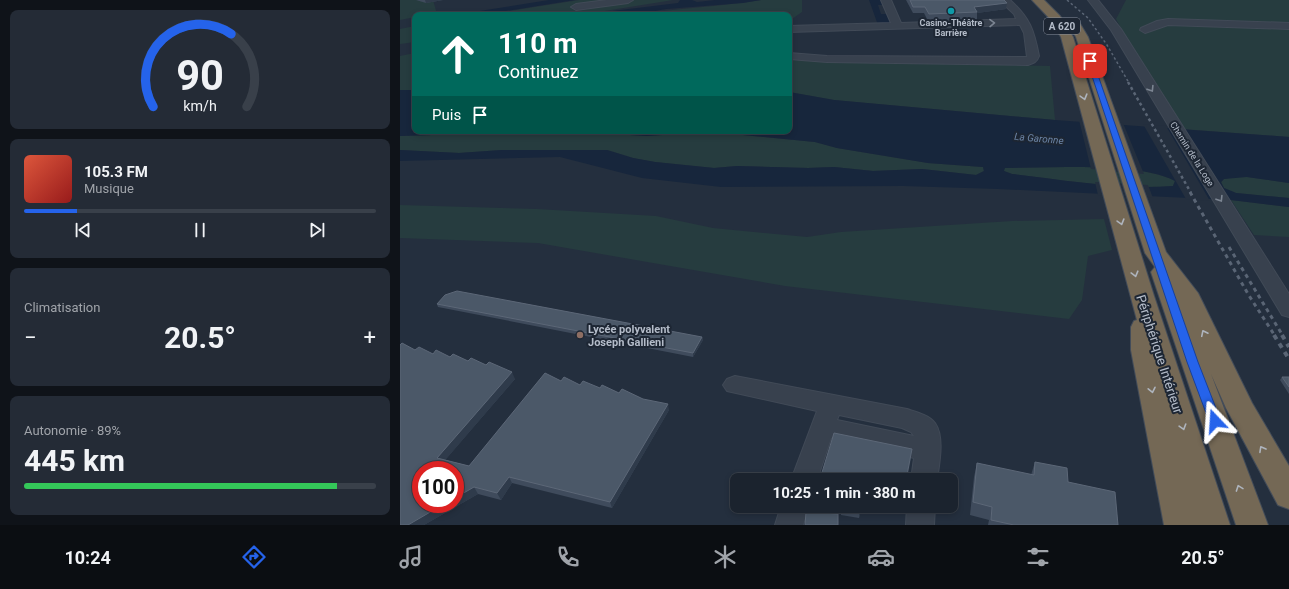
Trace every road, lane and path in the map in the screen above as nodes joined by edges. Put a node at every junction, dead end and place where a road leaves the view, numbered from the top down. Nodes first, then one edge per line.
1 (608, 0) edge
2 (628, 0) edge
3 (887, 0) edge
4 (1004, 0) edge
5 (1038, 0) edge
6 (1051, 0) edge
7 (1088, 3) edge
8 (594, 5) junction
9 (576, 7) dead end
10 (1024, 22) junction
11 (898, 26) junction
12 (1289, 26) edge
13 (792, 28) edge
14 (1145, 30) dead end
15 (792, 56) edge
16 (1082, 60) junction
17 (1156, 253) junction
18 (1142, 296) junction
19 (1289, 310) edge
20 (735, 385) dead end
21 (832, 404) junction
22 (838, 430) dead end
23 (928, 450) junction
24 (806, 473) edge
25 (925, 473) edge
26 (1289, 495) edge
27 (793, 513) edge
28 (921, 513) edge
29 (789, 525) edge
30 (920, 525) edge
31 (1182, 525) edge
32 (1214, 525) edge
33 (1252, 525) edge

1 - 8 street
2 - 8 street
3 - 11 street
4 - 10 street
5 - 16 highway, A 620
6 - 16 highway, A 620
7 -> 19 street, Chemin de la Loge
8 - 9 street
11 -> 10 street
10 - 15 street
11 - 13 street
12 - 14 street
16 - 17 highway, A 620
16 -> 18 highway, Périphérique Intérieur / A 620
26 -> 17 highway
33 -> 17 highway, A 620
18 -> 31 highway
18 -> 32 highway, Périphérique Intérieur / A 620
20 - 21 street
21 - 23 street
21 - 24 street
22 - 23 street
23 - 25 street
27 - 29 street
28 - 30 street

